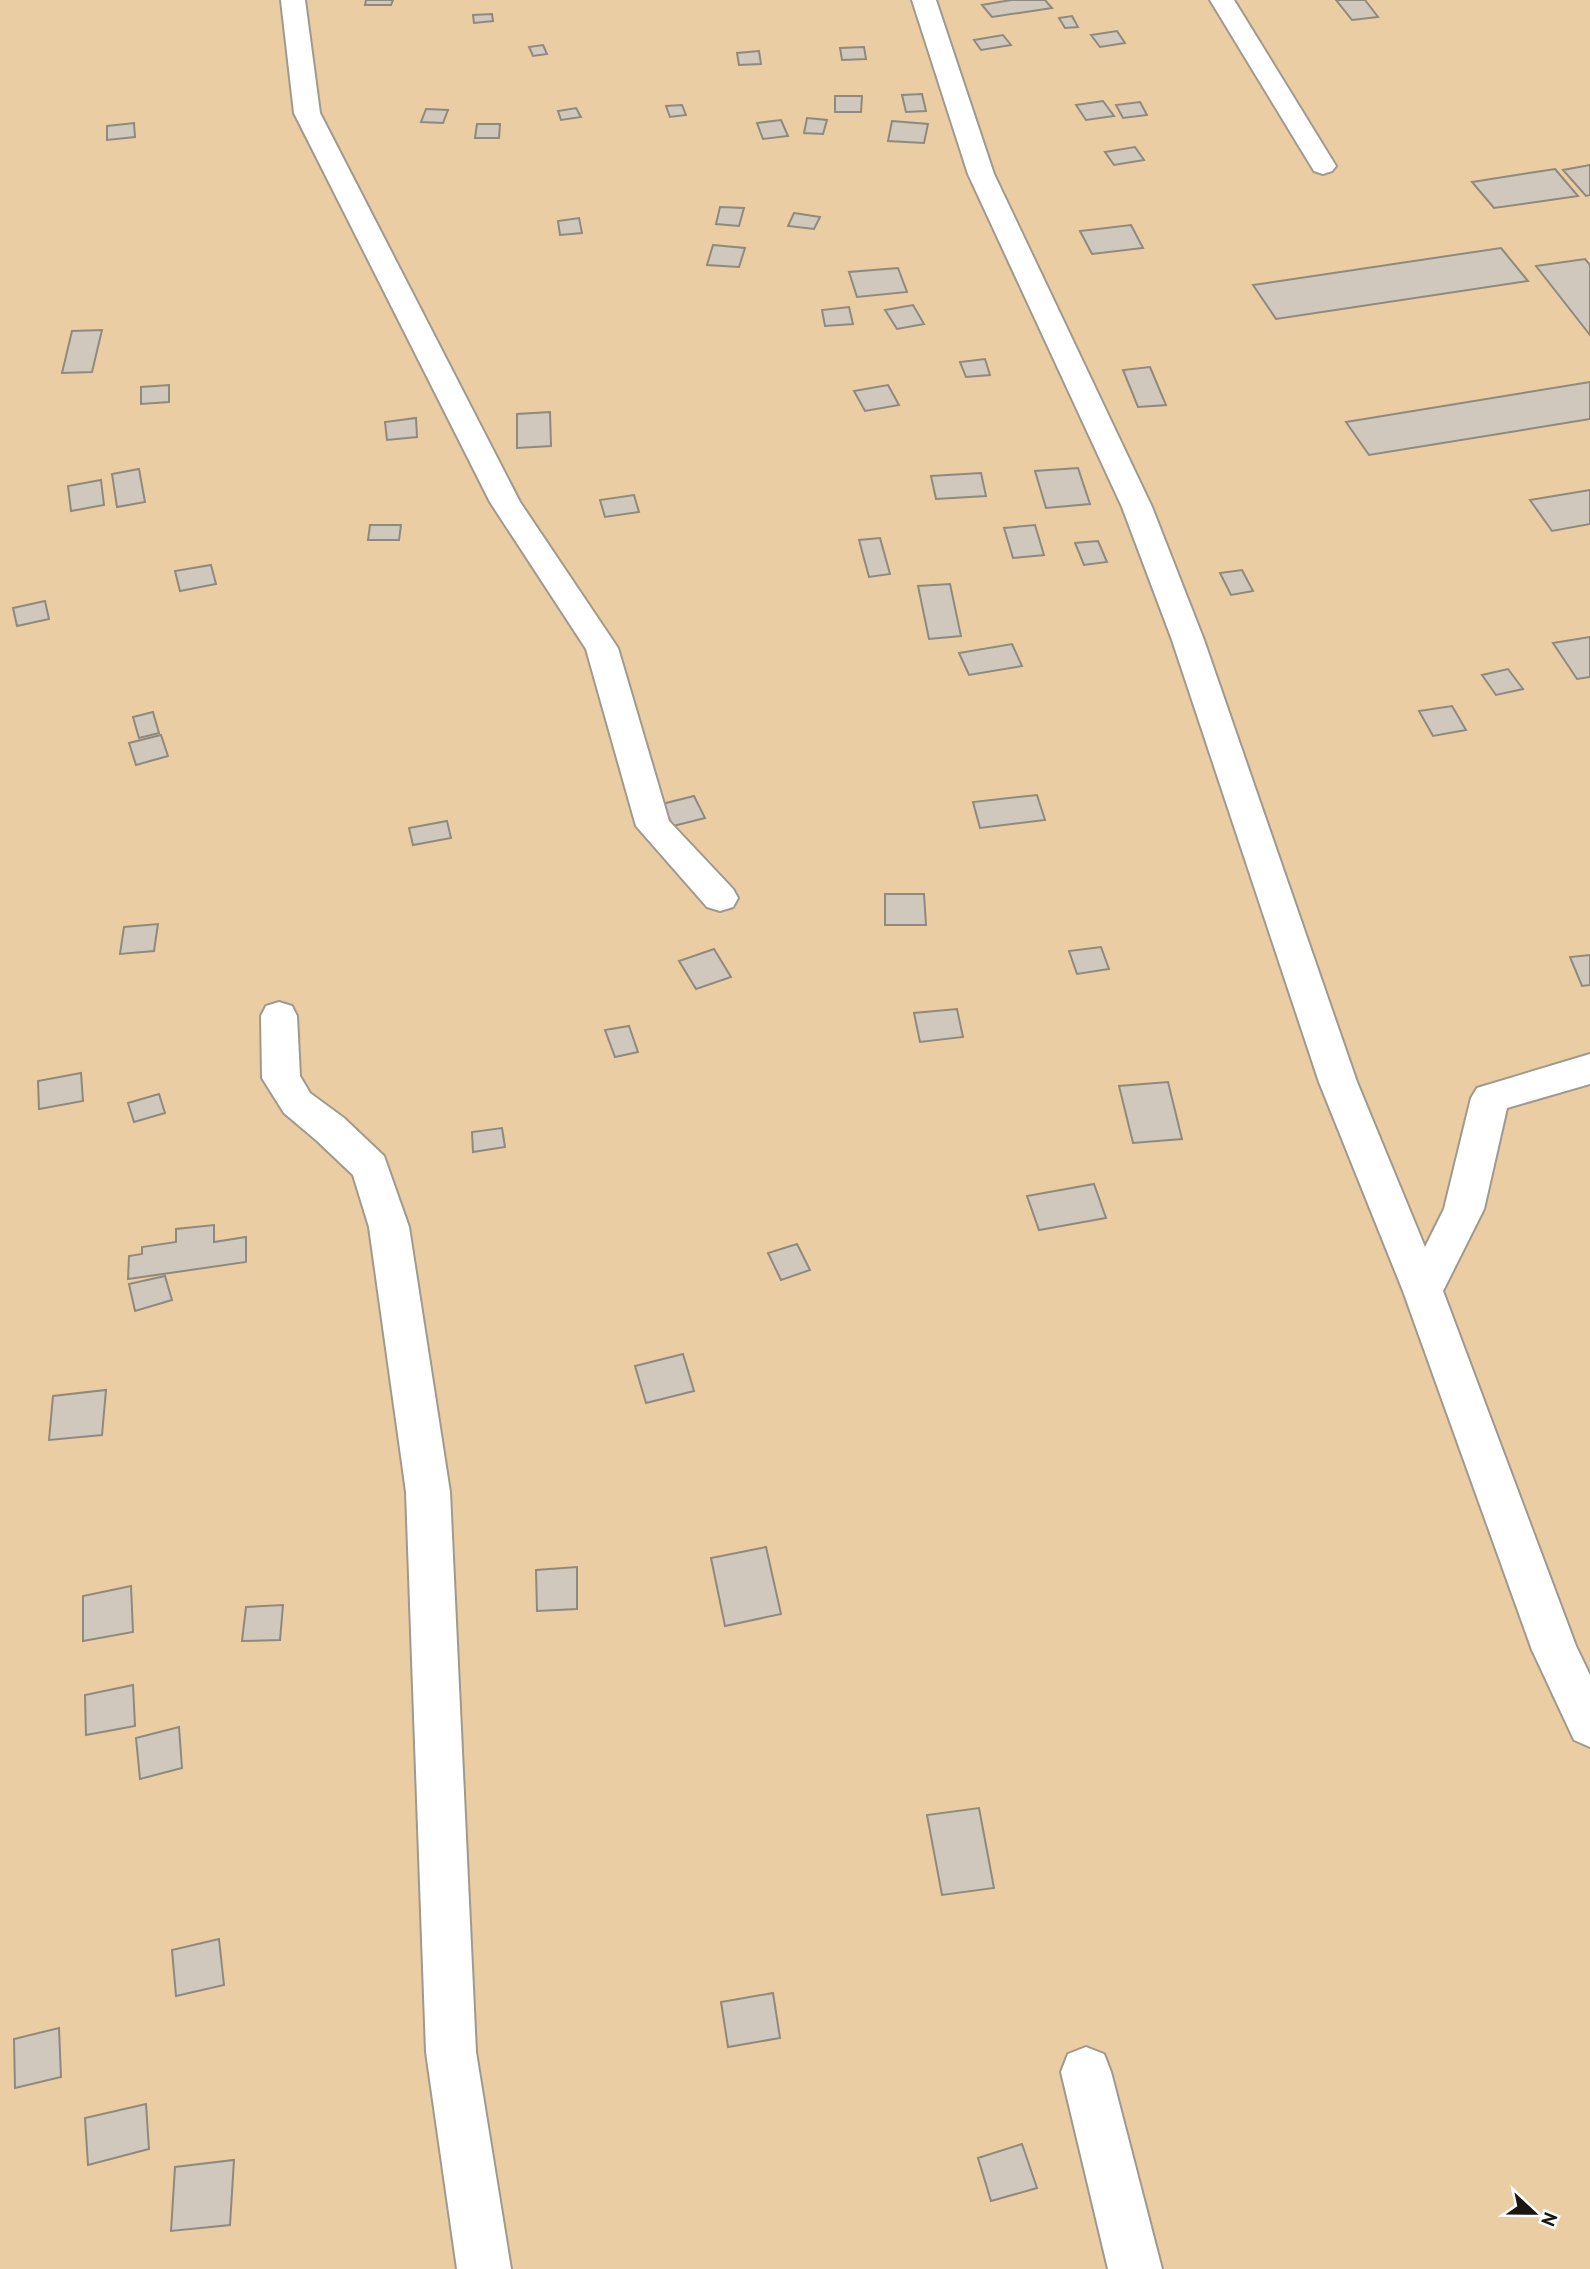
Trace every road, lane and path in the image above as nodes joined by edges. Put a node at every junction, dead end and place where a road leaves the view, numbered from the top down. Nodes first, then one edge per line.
1 (293, 0) edge
2 (924, 0) edge
3 (1222, 0) edge
4 (1323, 166) dead end
5 (720, 898) dead end
6 (279, 1016) dead end
7 (1590, 1069) edge
8 (1423, 1291) junction
9 (1590, 1725) edge
10 (1086, 2071) dead end
11 (484, 2269) edge
12 (1135, 2269) edge

1 - 5 street
2 - 8 street
3 - 4 street
6 - 11 street
7 - 8 street
8 - 9 street
10 - 12 street

